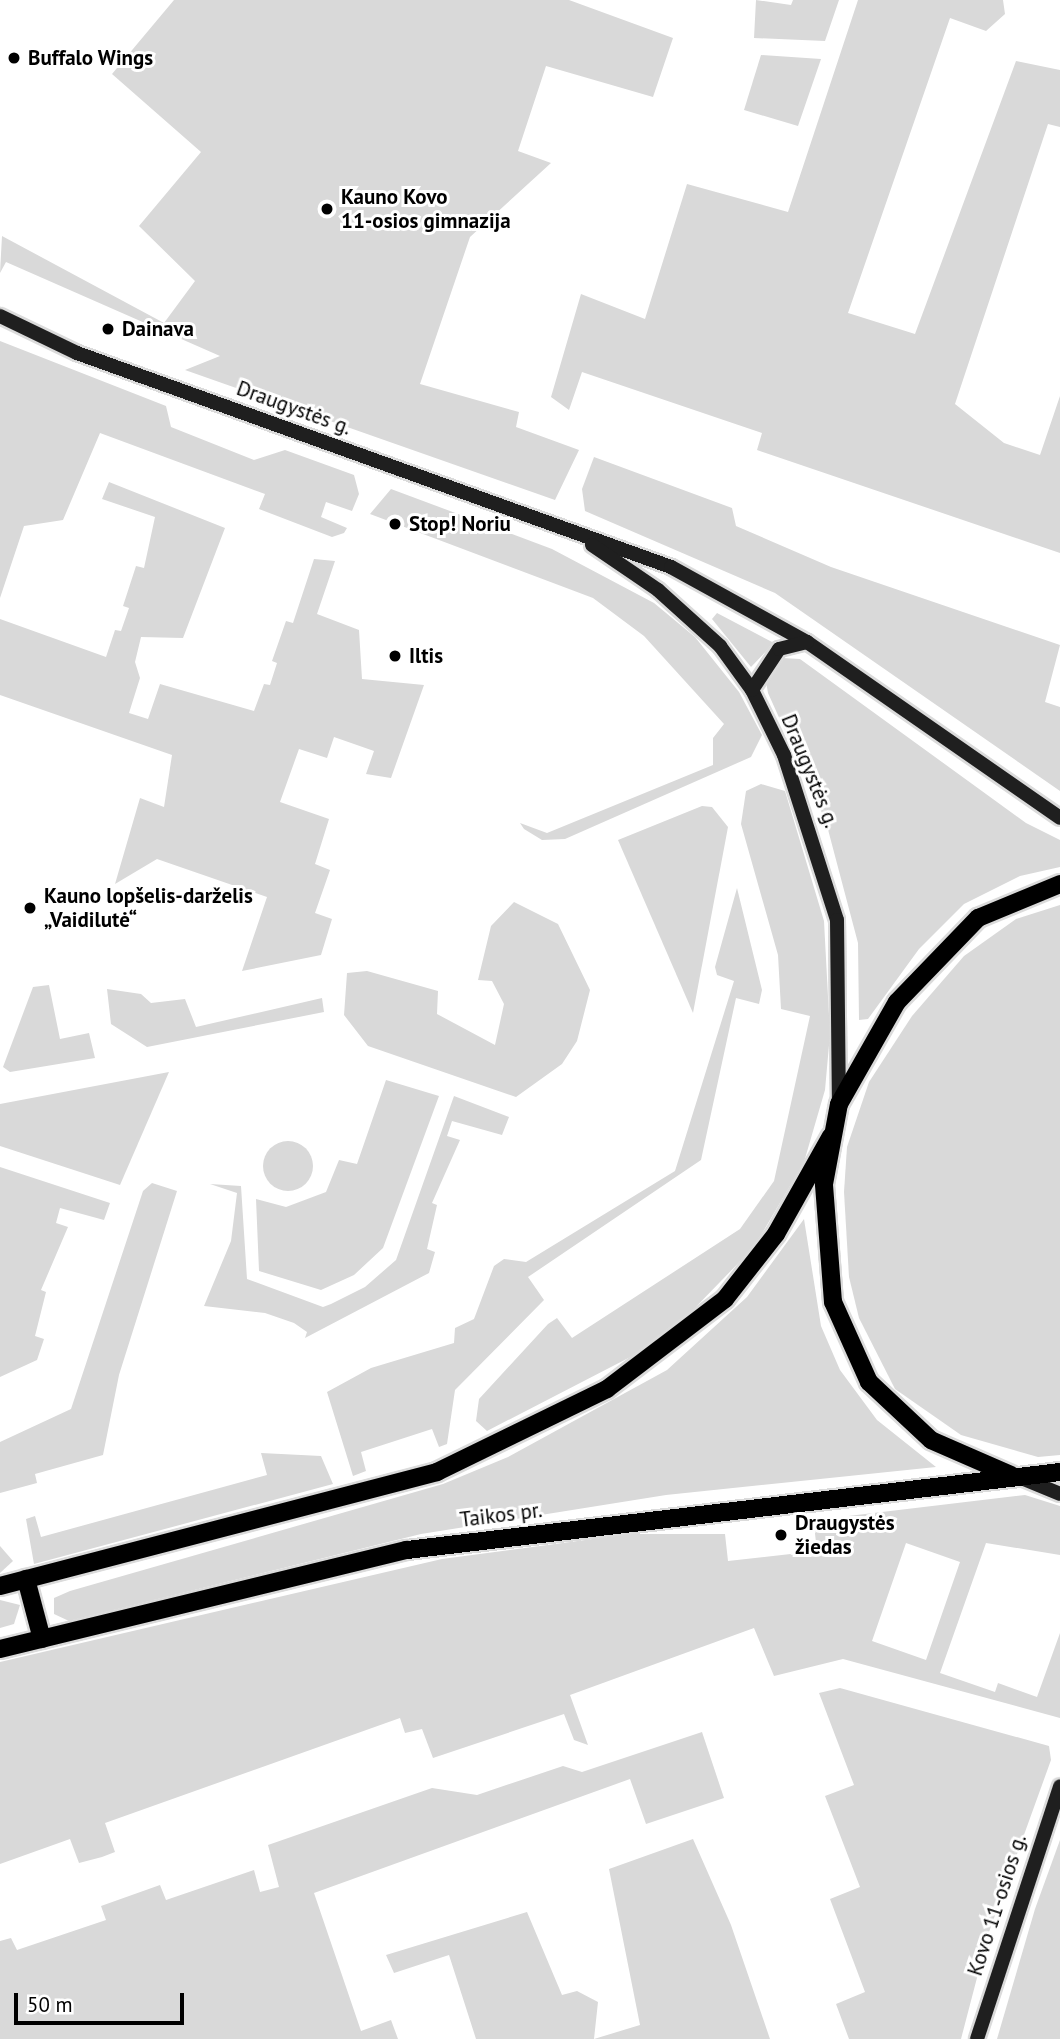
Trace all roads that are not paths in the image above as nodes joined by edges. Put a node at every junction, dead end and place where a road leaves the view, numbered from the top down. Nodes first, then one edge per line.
1 (0, 316) edge
2 (576, 534) junction
3 (807, 642) junction
4 (752, 690) junction
5 (1060, 818) edge
6 (1060, 884) edge
7 (839, 1104) junction
8 (831, 1136) junction
9 (1060, 1472) edge
10 (1018, 1477) junction
11 (1060, 1494) edge
12 (26, 1579) junction
13 (0, 1586) edge
14 (42, 1639) junction
15 (0, 1649) edge
16 (1060, 1786) edge
17 (977, 2039) edge

1 - 2 main road, Draugystės g.
2 - 3 main road, Draugystės g.
2 - 4 main road, Draugystės g.
3 - 4 main road
3 - 5 main road, Draugystės g.
4 - 7 main road, Draugystės g.
6 - 7 main road
7 - 8 main road
8 - 10 main road
8 - 12 main road
9 - 10 main road
10 - 11 main road
10 - 14 main road, Taikos pr.
12 - 13 main road
12 - 14 main road
14 - 15 main road, Taikos pr.
16 - 17 main road, Kovo 11-osios g.

